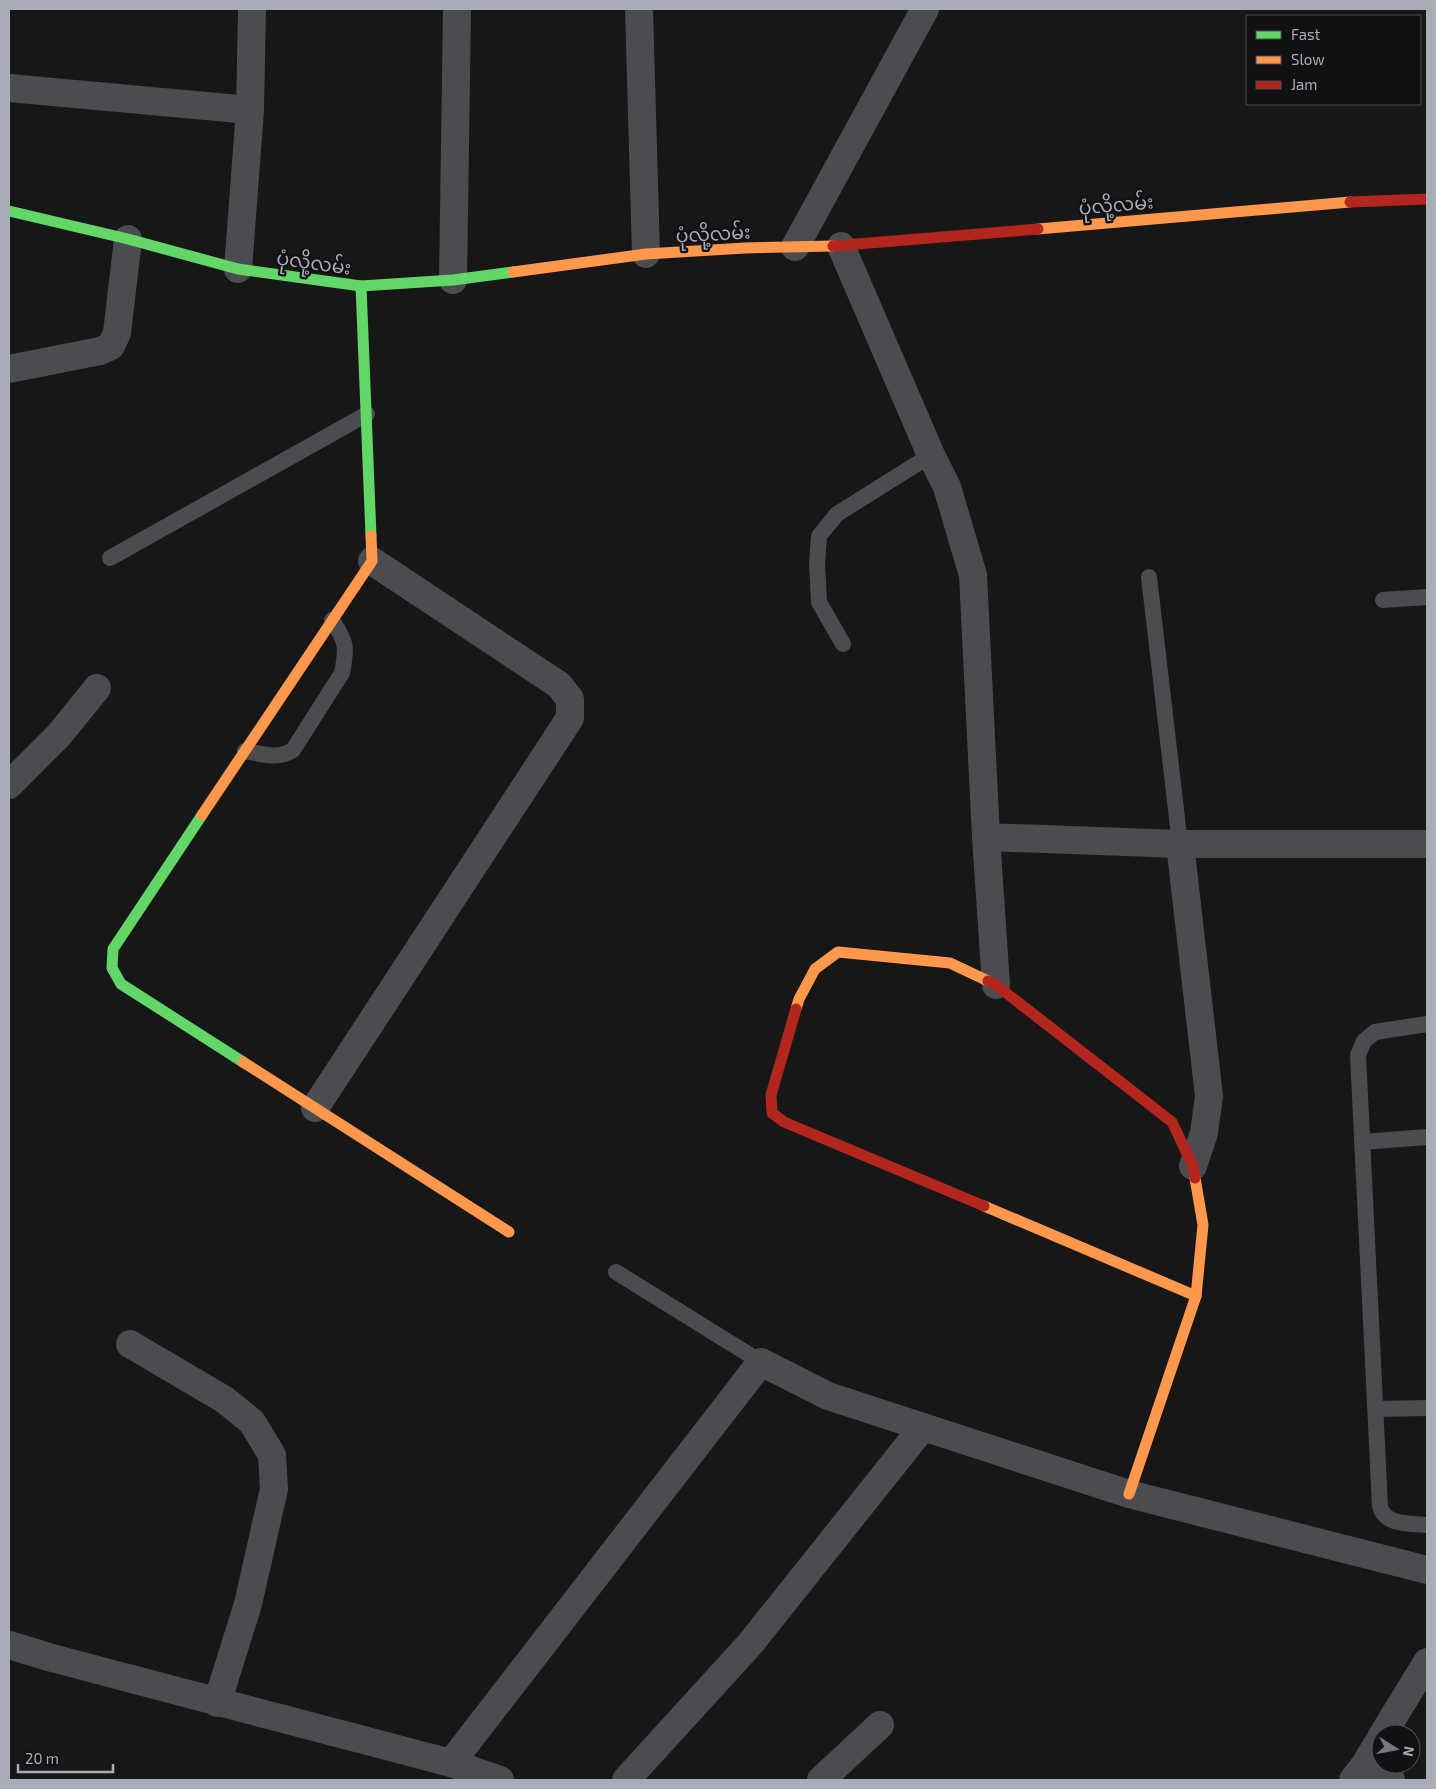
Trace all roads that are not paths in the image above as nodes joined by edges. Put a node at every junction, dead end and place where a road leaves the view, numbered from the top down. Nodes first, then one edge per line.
1 (252, 9) edge
2 (457, 9) edge
3 (639, 9) edge
4 (925, 9) edge
5 (9, 88) edge
6 (250, 110) junction
7 (1427, 199) edge
8 (9, 211) edge
9 (128, 239) junction
10 (796, 246) junction
11 (841, 246) junction
12 (646, 254) junction
13 (238, 268) junction
14 (453, 280) junction
15 (361, 286) junction
16 (9, 370) edge
17 (367, 414) junction
18 (931, 455) junction
19 (110, 558) dead end
20 (372, 561) junction
21 (1148, 577) dead end
22 (1427, 597) edge
23 (1383, 600) dead end
24 (332, 620) junction
25 (843, 644) dead end
26 (97, 688) dead end
27 (245, 751) junction
28 (9, 785) edge
29 (986, 837) junction
30 (1180, 844) junction
31 (1427, 844) edge
32 (996, 985) junction
33 (1427, 1024) edge
34 (315, 1108) junction
35 (1427, 1136) edge
36 (1363, 1142) junction
37 (1193, 1166) junction
38 (509, 1232) dead end
39 (616, 1272) dead end
40 (1196, 1296) junction
41 (130, 1344) dead end
42 (761, 1362) junction
43 (1427, 1408) edge
44 (1376, 1409) junction
45 (922, 1427) junction
46 (1129, 1494) junction
47 (1427, 1524) edge
48 (1427, 1570) edge
49 (9, 1645) edge
50 (1427, 1662) edge
51 (217, 1703) junction
52 (1389, 1724) edge
53 (880, 1725) dead end
54 (1371, 1753) edge
55 (451, 1763) junction
56 (1358, 1773) edge
57 (500, 1780) edge
58 (626, 1780) edge
59 (821, 1780) edge
60 (1390, 1780) edge

1 - 6 street
2 - 14 street
3 - 12 street
4 - 10 street
5 - 6 street
6 - 13 street
7 - 11 street, ပုံလို့လမ်း
8 - 9 street, ပုံလို့လမ်း
9 - 13 street, ပုံလို့လမ်း
9 - 16 street
10 - 11 street, ပုံလို့လမ်း
10 - 12 street, ပုံလို့လမ်း
11 - 18 street
12 - 14 street, ပုံလို့လမ်း
13 - 15 street, ပုံလို့လမ်း
14 - 15 street, ပုံလို့လမ်း
15 - 17 street
17 - 19 lane
17 - 20 street
18 - 25 lane
18 - 29 street
20 - 24 street
20 - 34 street
21 - 30 lane
22 - 23 lane
24 - 27 street
24 - 27 lane
26 - 28 street
27 - 34 street
29 - 30 street
29 - 32 street
30 - 31 street
30 - 37 street
32 - 37 street
32 - 40 street
33 - 36 lane
34 - 38 street
35 - 36 lane
36 - 44 lane
37 - 40 street
39 - 42 lane
40 - 46 street
41 - 51 street
42 - 45 street
42 - 55 street
43 - 44 lane
44 - 47 lane
45 - 46 street
45 - 58 street
46 - 48 street
49 - 51 street
50 - 52 street
51 - 55 street
53 - 59 street
54 - 56 street
55 - 57 street
56 - 60 street

